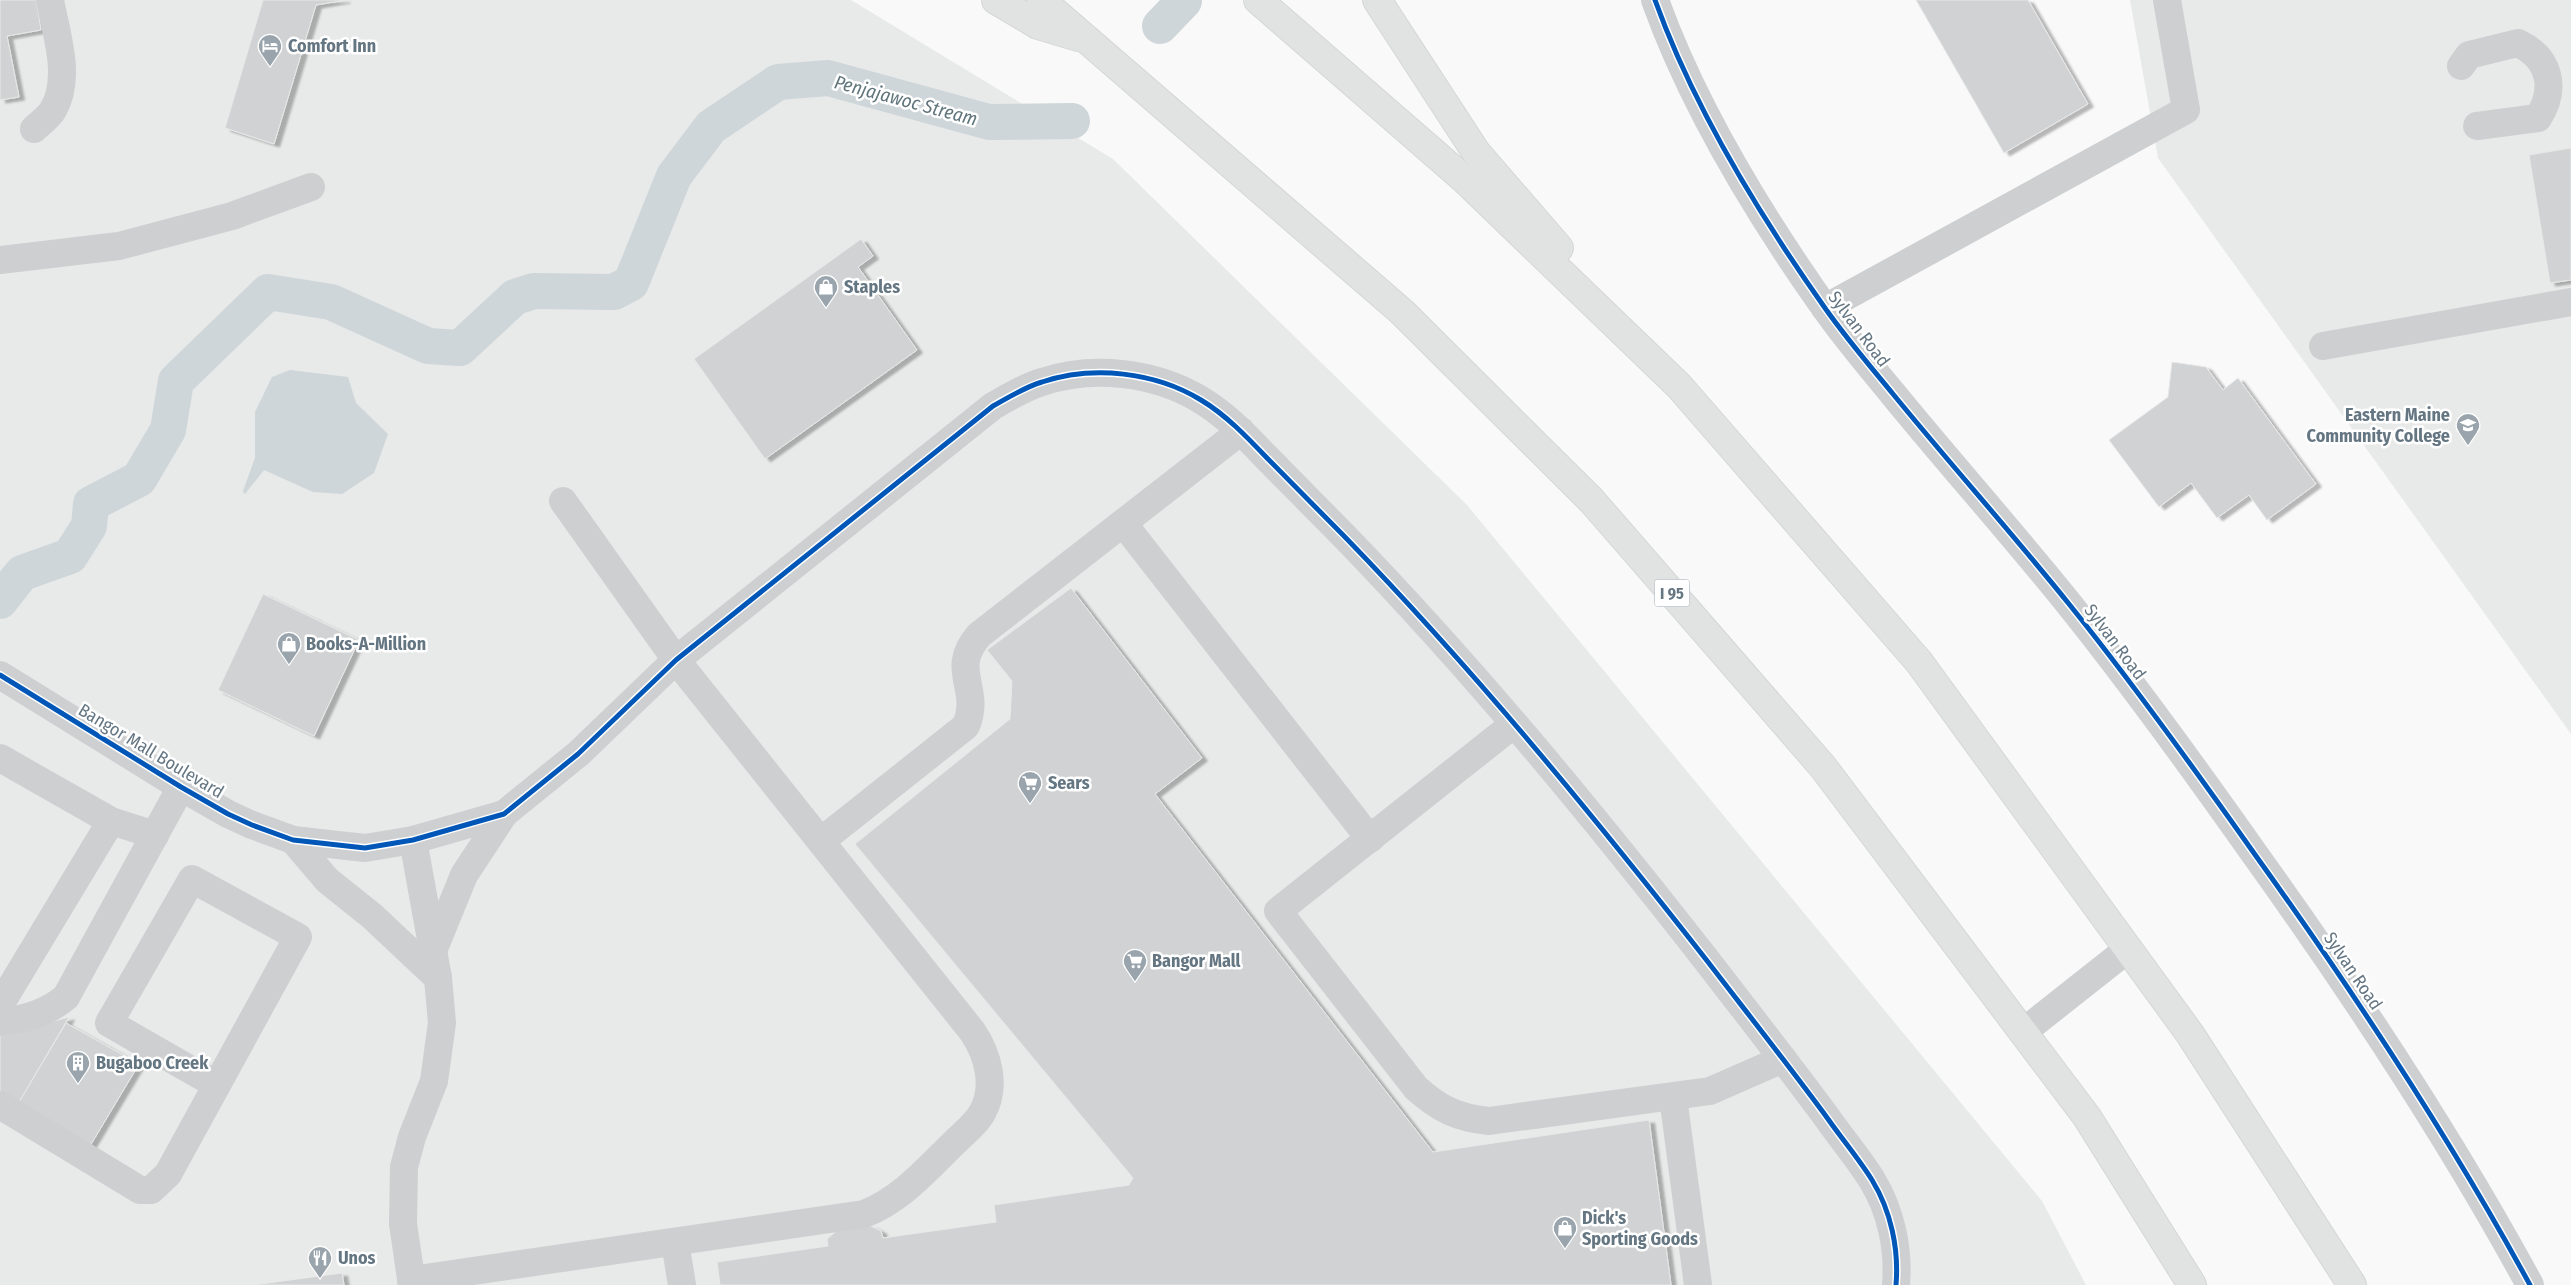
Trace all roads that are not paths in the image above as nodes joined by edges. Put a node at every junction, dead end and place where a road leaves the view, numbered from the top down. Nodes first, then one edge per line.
1 (50, 0) edge
2 (996, 0) edge
3 (1041, 0) edge
4 (1258, 0) edge
5 (1377, 0) edge
6 (1655, 0) edge
7 (2167, 0) edge
8 (1088, 40) junction
9 (2462, 66) dead end
10 (2477, 126) dead end
11 (34, 129) dead end
12 (311, 187) dead end
13 (0, 260) edge
14 (2571, 302) edge
15 (1825, 308) junction
16 (2323, 346) dead end
17 (1680, 386) junction
18 (1241, 431) junction
19 (563, 501) dead end
20 (1123, 523) junction
21 (676, 660) junction
22 (0, 675) edge
23 (1514, 724) junction
24 (0, 758) edge
25 (181, 787) junction
26 (504, 814) junction
27 (111, 821) junction
28 (155, 835) junction
29 (1370, 839) junction
30 (293, 840) junction
31 (413, 840) junction
32 (821, 841) junction
33 (2128, 949) junction
34 (433, 951) junction
35 (438, 978) junction
36 (0, 1005) edge
37 (0, 1022) edge
38 (2023, 1032) junction
39 (1783, 1059) junction
40 (217, 1085) junction
41 (1673, 1097) junction
42 (0, 1105) edge
43 (675, 1242) junction
44 (412, 1282) edge
45 (682, 1285) edge
46 (1698, 1285) edge
47 (1896, 1285) edge
48 (2192, 1285) edge
49 (2352, 1285) edge
50 (2530, 1285) edge

1 - 11 street
2 - 8 highway
3 - 8 highway, I 95
4 - 17 highway
5 - 17 highway
6 - 15 street, Sylvan Road
7 - 15 street
8 - 38 highway, I 95
9 - 10 street
12 - 13 street
14 - 16 street
15 - 50 street, Sylvan Road
17 - 33 highway
18 - 20 street
18 - 21 street
18 - 23 street
19 - 21 street
20 - 29 street
20 - 32 street
21 - 26 street
21 - 32 street
22 - 25 street, Bangor Mall Boulevard
23 - 29 street
23 - 39 street
24 - 27 street
25 - 28 street
25 - 30 street, Bangor Mall Boulevard
26 - 31 street
26 - 34 street
27 - 28 street
27 - 36 street
28 - 37 street
29 - 41 street
30 - 31 street
30 - 35 street
31 - 34 street
32 - 43 street
33 - 38 street
33 - 49 highway
34 - 35 street
35 - 44 street
38 - 48 highway, I 95
39 - 41 street
39 - 47 street
40 - 40 street
40 - 42 street
41 - 46 street
43 - 44 street
43 - 45 street

